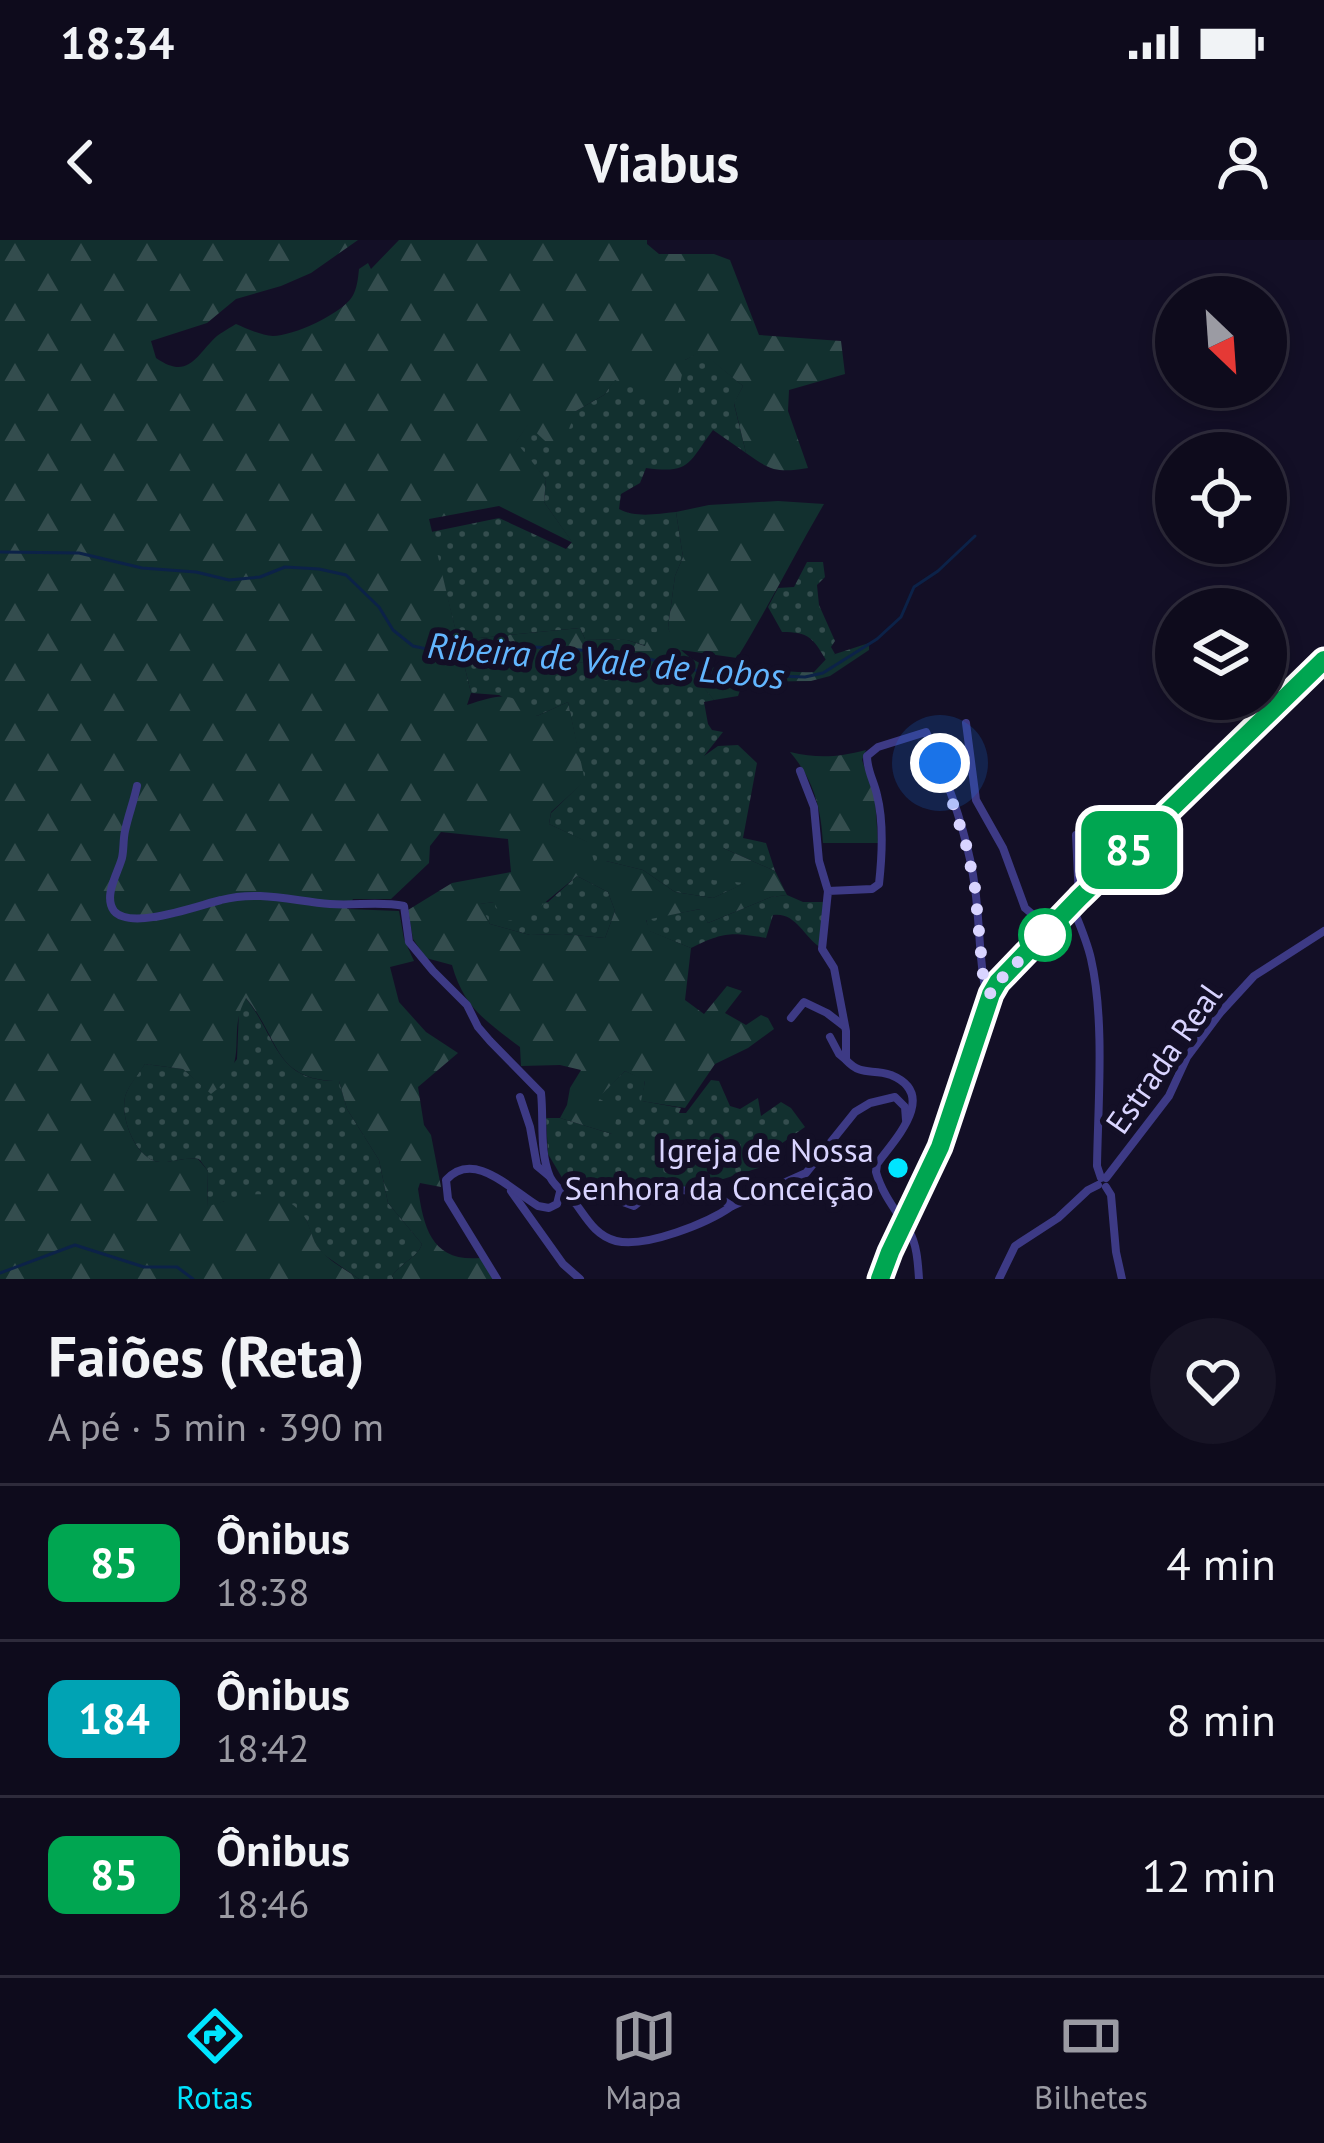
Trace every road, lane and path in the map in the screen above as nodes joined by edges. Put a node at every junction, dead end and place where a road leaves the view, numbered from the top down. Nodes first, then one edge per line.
1 (1324, 660) edge
2 (966, 722) dead end
3 (800, 771) dead end
4 (137, 786) dead end
5 (1076, 835) dead end
6 (828, 891) junction
7 (1076, 902) junction
8 (1050, 929) junction
9 (1324, 931) edge
10 (991, 994) junction
11 (791, 1018) dead end
12 (845, 1027) junction
13 (830, 1037) dead end
14 (846, 1060) junction
15 (520, 1097) dead end
16 (906, 1125) junction
17 (550, 1177) junction
18 (1103, 1182) junction
19 (508, 1187) junction
20 (560, 1190) junction
21 (732, 1206) junction
22 (903, 1225) junction
23 (497, 1279) edge
24 (580, 1279) edge
25 (880, 1279) edge
26 (919, 1279) edge
27 (999, 1279) edge
28 (1122, 1279) edge

1 - 7 main road
2 - 8 street
3 - 6 street
4 - 17 street
5 - 7 street
6 - 10 street
6 - 12 street
7 - 8 main road
7 - 18 street
8 - 10 main road
9 - 18 street, Estrada Real
10 - 22 main road
11 - 12 street
12 - 14 street
13 - 14 street
14 - 16 street
15 - 17 street
16 - 21 street
16 - 22 street
17 - 20 street
18 - 27 street, Estrada Real
18 - 28 street
19 - 20 street
19 - 23 street
19 - 24 street
20 - 21 street
20 - 21 street
22 - 25 main road
22 - 26 street

